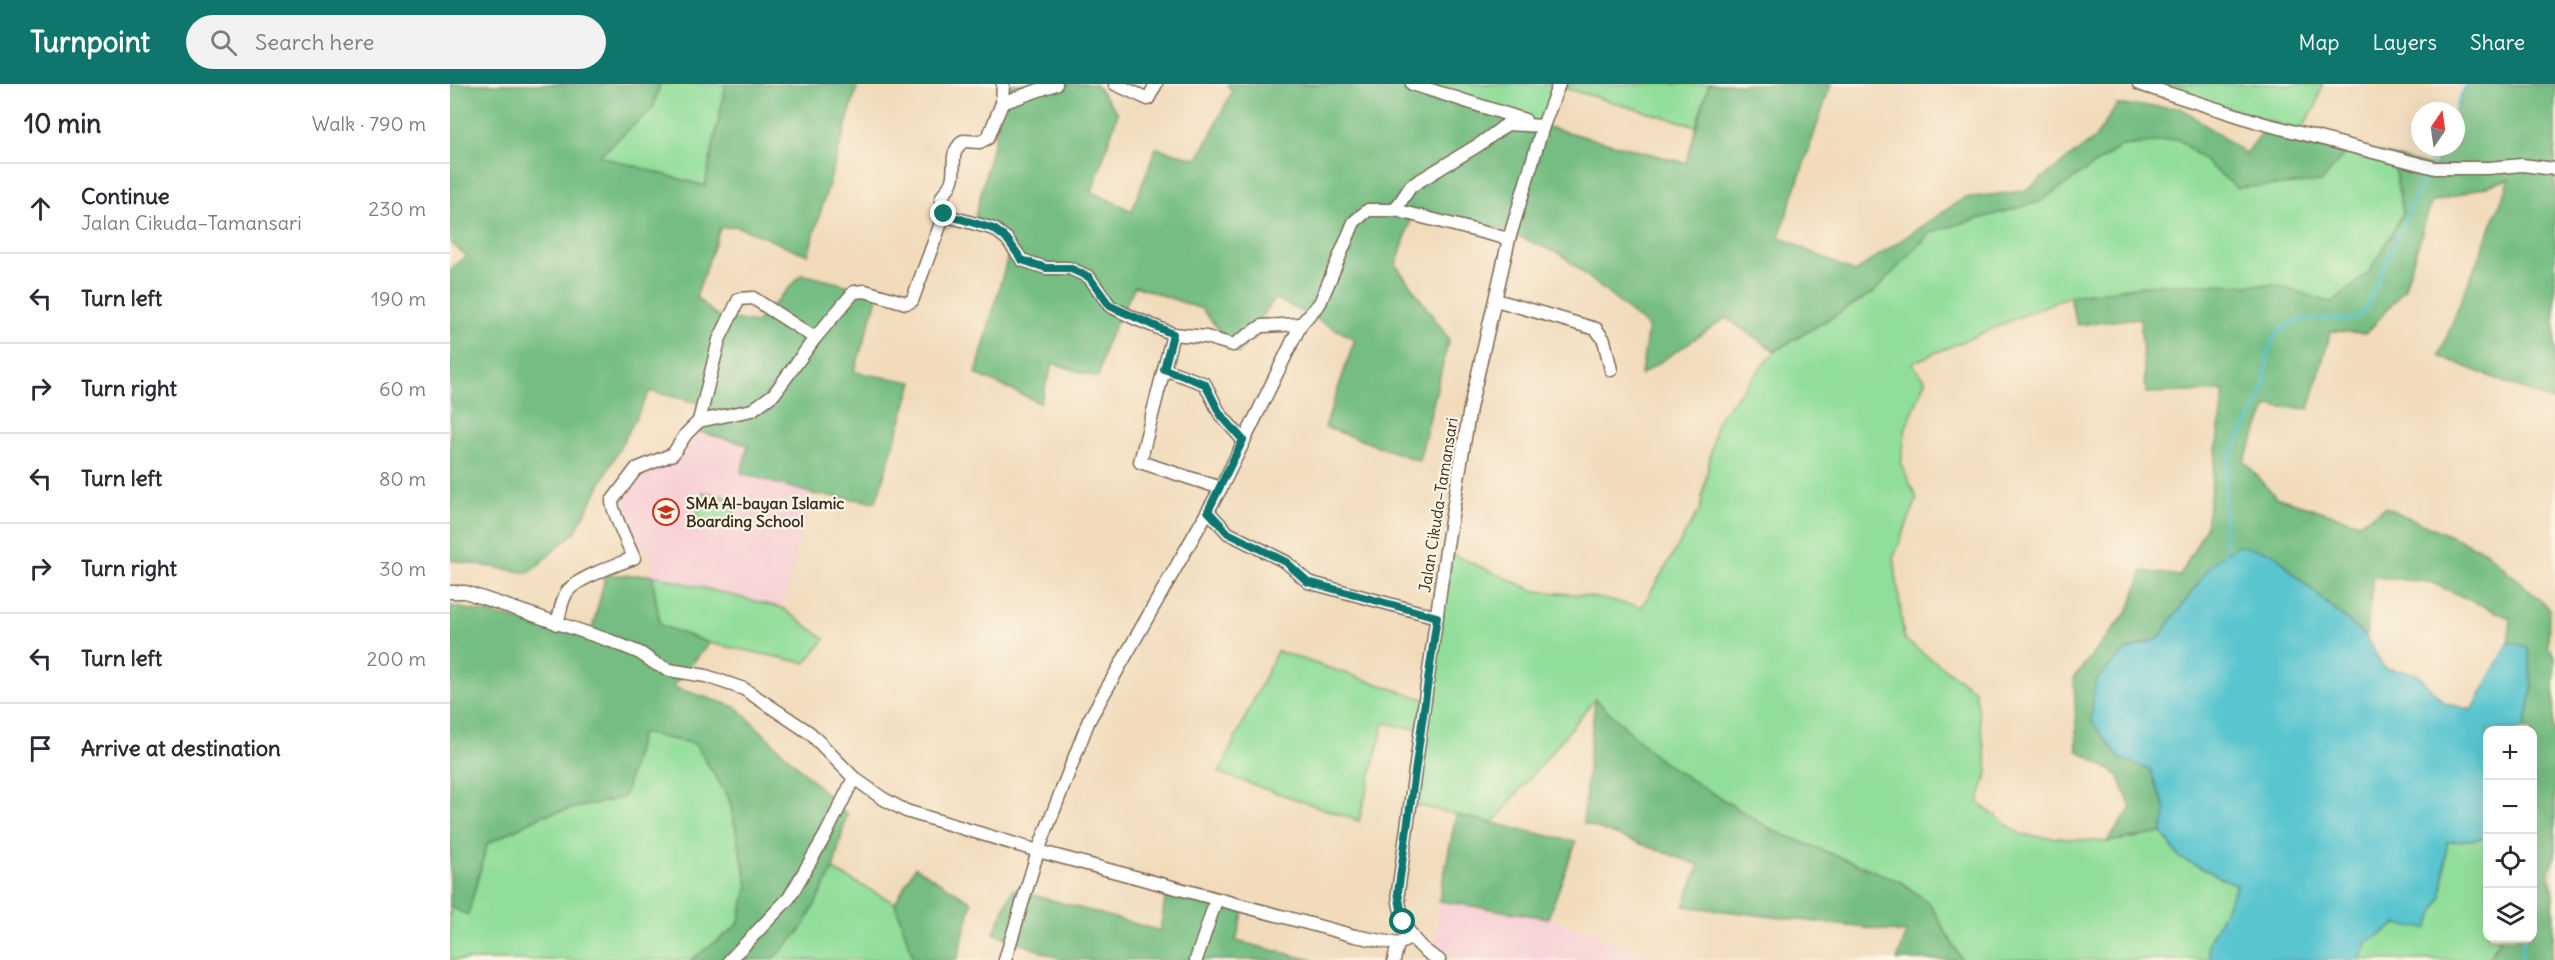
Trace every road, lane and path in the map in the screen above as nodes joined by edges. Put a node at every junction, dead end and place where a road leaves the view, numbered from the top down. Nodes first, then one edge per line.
1 (1003, 84) edge
2 (1056, 84) edge
3 (1115, 84) edge
4 (1156, 84) edge
5 (1412, 84) edge
6 (1559, 84) edge
7 (2139, 84) edge
8 (1441, 88) edge
9 (1002, 104) junction
10 (1543, 126) junction
11 (2555, 169) edge
12 (1395, 210) junction
13 (944, 214) junction
14 (1509, 240) junction
15 (1496, 300) junction
16 (1301, 324) junction
17 (1173, 334) junction
18 (815, 338) junction
19 (1164, 369) junction
20 (1611, 370) dead end
21 (699, 421) junction
22 (1243, 440) junction
23 (1221, 488) junction
24 (1208, 511) junction
25 (450, 592) edge
26 (1437, 617) junction
27 (558, 624) junction
28 (854, 778) junction
29 (1038, 851) junction
30 (1216, 900) junction
31 (1411, 938) junction
32 (1398, 944) junction
33 (730, 960) edge
34 (1005, 960) edge
35 (1196, 960) edge
36 (1394, 960) edge
37 (1439, 960) edge

1 - 9 street
2 - 9 street
3 - 4 street
5 - 8 street
6 - 10 street, Jalan Cikuda–Tamansari
7 - 11 street
8 - 10 street
9 - 13 street
10 - 12 street
10 - 14 street, Jalan Cikuda–Tamansari
12 - 14 street
12 - 16 street
13 - 17 street
13 - 18 street
14 - 15 street, Jalan Cikuda–Tamansari
15 - 20 street
15 - 26 street, Jalan Cikuda–Tamansari
16 - 17 street
16 - 22 street
17 - 19 street
18 - 21 street
18 - 21 street
19 - 22 street
19 - 23 street
21 - 27 street
22 - 23 street
23 - 24 street
24 - 26 street
24 - 29 street
25 - 27 street
26 - 31 street, Jalan Cikuda–Tamansari
27 - 28 street
28 - 29 street
28 - 33 street
29 - 30 street
29 - 34 street
30 - 32 street
30 - 35 street
31 - 32 street
31 - 37 street
32 - 36 street

